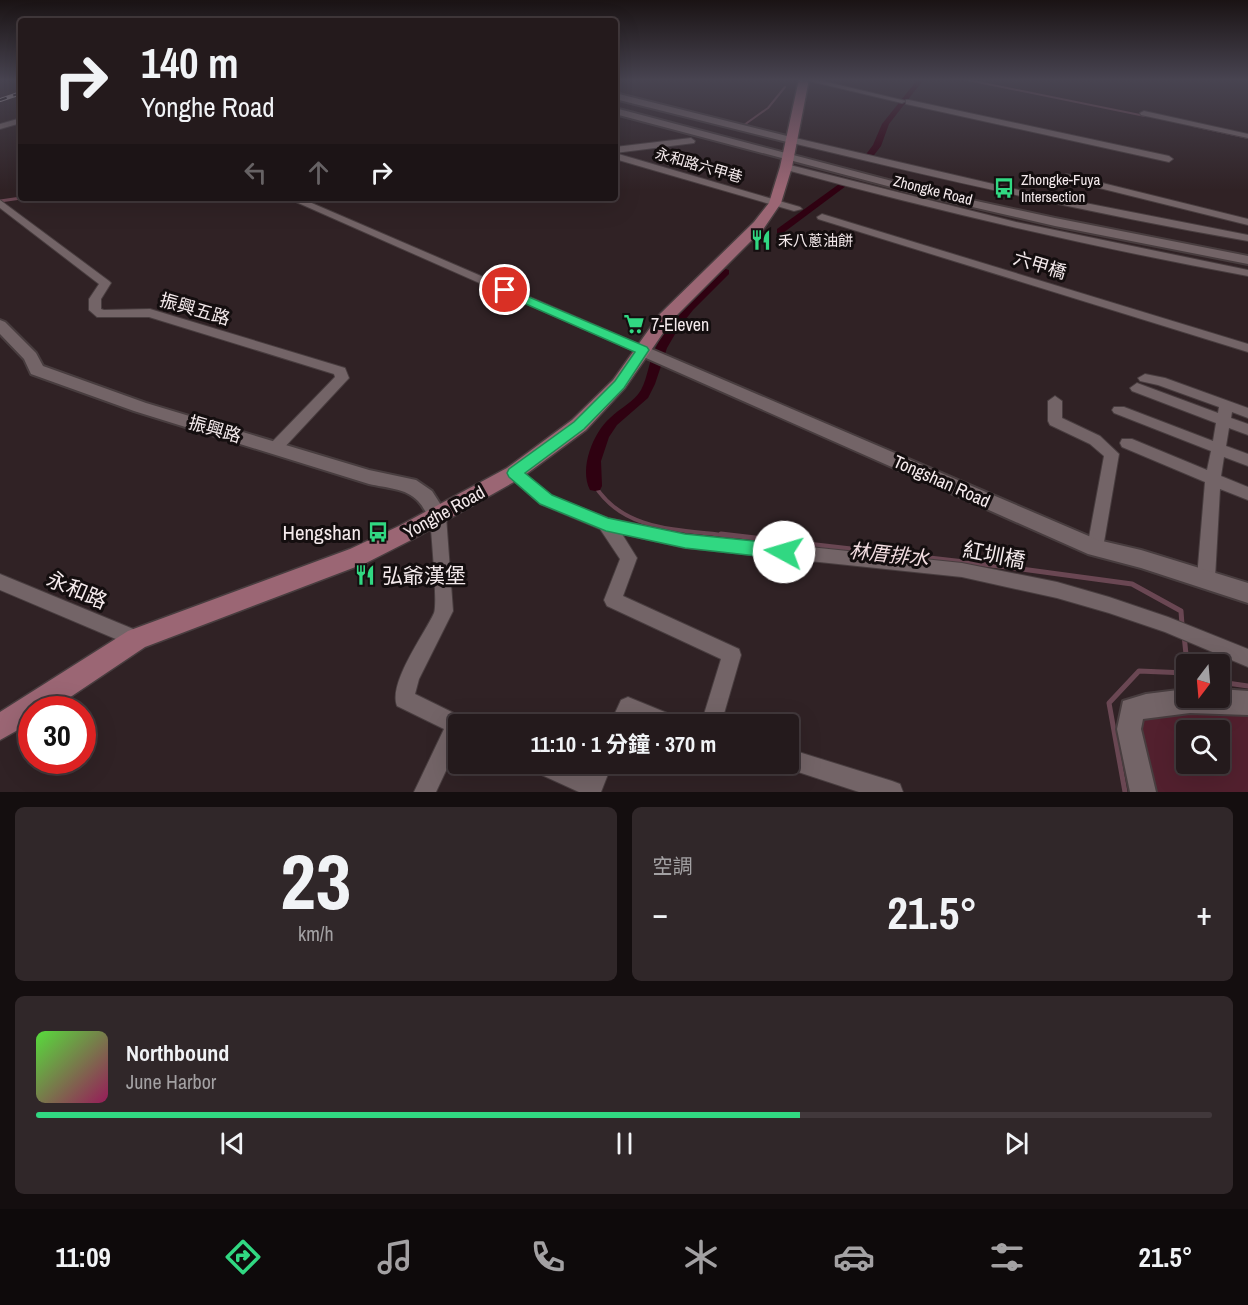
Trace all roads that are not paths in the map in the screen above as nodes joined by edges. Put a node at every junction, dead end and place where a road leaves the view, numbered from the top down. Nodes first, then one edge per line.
1 (636, 116) edge
2 (660, 116) edge
3 (676, 116) edge
4 (797, 116) edge
5 (973, 116) edge
6 (1153, 116) edge
7 (618, 120) edge
8 (18, 121) edge
9 (0, 127) edge
10 (1248, 136) edge
11 (691, 141) junction
12 (676, 143) junction
13 (618, 150) edge
14 (789, 153) junction
15 (618, 156) edge
16 (653, 159) junction
17 (1169, 159) dead end
18 (1066, 177) dead end
19 (299, 201) edge
20 (0, 203) edge
21 (775, 203) junction
22 (797, 209) dead end
23 (822, 217) dead end
24 (1248, 222) edge
25 (1248, 238) edge
26 (1248, 250) edge
27 (1248, 260) edge
28 (1248, 273) edge
29 (0, 326) edge
30 (1248, 348) edge
31 (642, 350) junction
32 (1055, 401) dead end
33 (1226, 405) junction
34 (1119, 410) dead end
35 (1248, 413) edge
36 (1223, 421) junction
37 (1248, 430) edge
38 (1126, 443) dead end
39 (276, 447) junction
40 (1218, 449) junction
41 (1248, 460) edge
42 (514, 473) junction
43 (1213, 480) junction
44 (1248, 494) edge
45 (438, 516) junction
46 (606, 524) junction
47 (1095, 548) junction
48 (1206, 578) junction
49 (0, 582) edge
50 (1248, 593) edge
51 (137, 639) junction
52 (1248, 658) edge
53 (1248, 703) edge
54 (625, 714) edge
55 (645, 714) edge
56 (714, 714) edge
57 (448, 721) edge
58 (0, 727) edge
59 (448, 746) edge
60 (799, 762) edge
61 (560, 774) edge
62 (598, 774) edge
63 (591, 790) edge
64 (425, 792) edge
65 (892, 792) edge
66 (1143, 792) edge

1 - 14 street, Zhongke Road
2 - 14 street, Zhongke Road
3 - 14 street, Zhongke Road
4 - 14 main road, Yonghe Road
5 - 17 street
6 - 10 street
7 - 11 street, Zhongke Road
8 - 9 street
11 - 12 street
11 - 14 street, Zhongke Road
12 - 13 street
12 - 16 street
14 - 21 main road, Yonghe Road
14 - 25 street, Zhongke Road
14 - 26 street, Zhongke Road
14 - 27 street, Zhongke Road
14 - 28 street, Zhongke Road
15 - 16 street, 永和路六甲巷
16 - 21 street, 永和路六甲巷
18 - 24 street
19 - 31 street
20 - 39 street, 振興五路
21 - 22 street
21 - 31 main road, Yonghe Road
23 - 30 street, 六甲橋
29 - 39 street, 振興路
31 - 42 main road, Yonghe Road
31 - 47 street, Tongshan Road
32 - 47 street
33 - 35 street
33 - 36 street
33 - 36 street
34 - 40 street
36 - 37 street
36 - 40 street
38 - 43 street
39 - 45 street, 振興路
40 - 41 street
40 - 43 street
42 - 45 main road, Yonghe Road
42 - 46 street, 紅圳橋
43 - 44 street
43 - 48 street
45 - 51 main road, Yonghe Road
45 - 57 street
46 - 52 street, 紅圳橋
46 - 56 street
47 - 48 street, Tongshan Road
48 - 50 street, Tongshan Road
49 - 51 street, 永和路
51 - 58 main road, Yonghe Road
53 - 66 street
54 - 55 street
59 - 64 street
60 - 65 street
61 - 63 street
62 - 63 street

